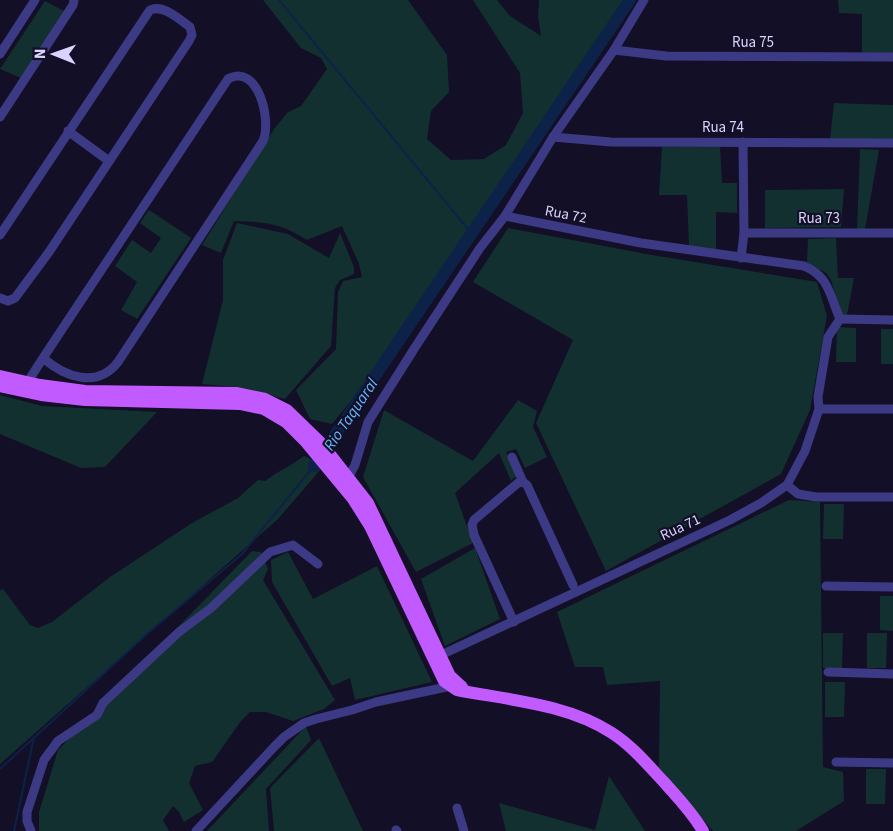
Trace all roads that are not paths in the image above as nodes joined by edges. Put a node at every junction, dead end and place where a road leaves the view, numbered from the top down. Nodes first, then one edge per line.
1 (35, 0) edge
2 (74, 0) edge
3 (644, 0) edge
4 (614, 50) junction
5 (0, 54) edge
6 (893, 57) edge
7 (0, 117) edge
8 (68, 131) junction
9 (553, 137) junction
10 (743, 142) junction
11 (893, 143) edge
12 (109, 161) junction
13 (505, 216) junction
14 (744, 233) junction
15 (893, 233) edge
16 (0, 235) edge
17 (741, 258) junction
18 (0, 298) edge
19 (840, 319) junction
20 (893, 320) edge
21 (43, 358) junction
22 (0, 376) edge
23 (27, 383) junction
24 (0, 386) edge
25 (819, 409) junction
26 (893, 409) edge
27 (317, 448) junction
28 (512, 457) dead end
29 (333, 466) junction
30 (349, 476) junction
31 (523, 482) junction
32 (788, 484) junction
33 (893, 497) edge
34 (318, 564) dead end
35 (573, 585) dead end
36 (826, 586) dead end
37 (893, 586) edge
38 (514, 622) junction
39 (441, 655) junction
40 (828, 672) dead end
41 (893, 674) edge
42 (451, 686) junction
43 (468, 692) junction
44 (836, 762) dead end
45 (893, 763) edge
46 (457, 808) dead end
47 (31, 831) edge
48 (196, 831) edge
49 (464, 831) edge
50 (703, 831) edge

1 - 5 street
2 - 7 street
3 - 4 street
4 - 6 street, Rua 75
4 - 9 street
8 - 12 street
8 - 12 street
8 - 16 street
9 - 10 street, Rua 74
9 - 13 street
10 - 11 street, Rua 74
10 - 14 street
12 - 18 street
13 - 17 street, Rua 72
13 - 30 street
14 - 15 street, Rua 73
14 - 17 street
17 - 19 street, Rua 72
19 - 20 street
19 - 25 street, Rua 71
21 - 21 street
21 - 23 street
22 - 23 main road
23 - 27 main road
24 - 27 main road
25 - 26 street
25 - 32 street, Rua 71
27 - 29 main road
28 - 31 street
29 - 30 main road
29 - 42 main road
30 - 39 main road
31 - 35 street
31 - 38 street
32 - 33 street
32 - 38 street, Rua 71
34 - 47 street
36 - 37 street
38 - 39 street, Rua 71
39 - 43 main road
40 - 41 street
42 - 43 main road
42 - 48 street
43 - 50 main road
44 - 45 street
46 - 49 street

